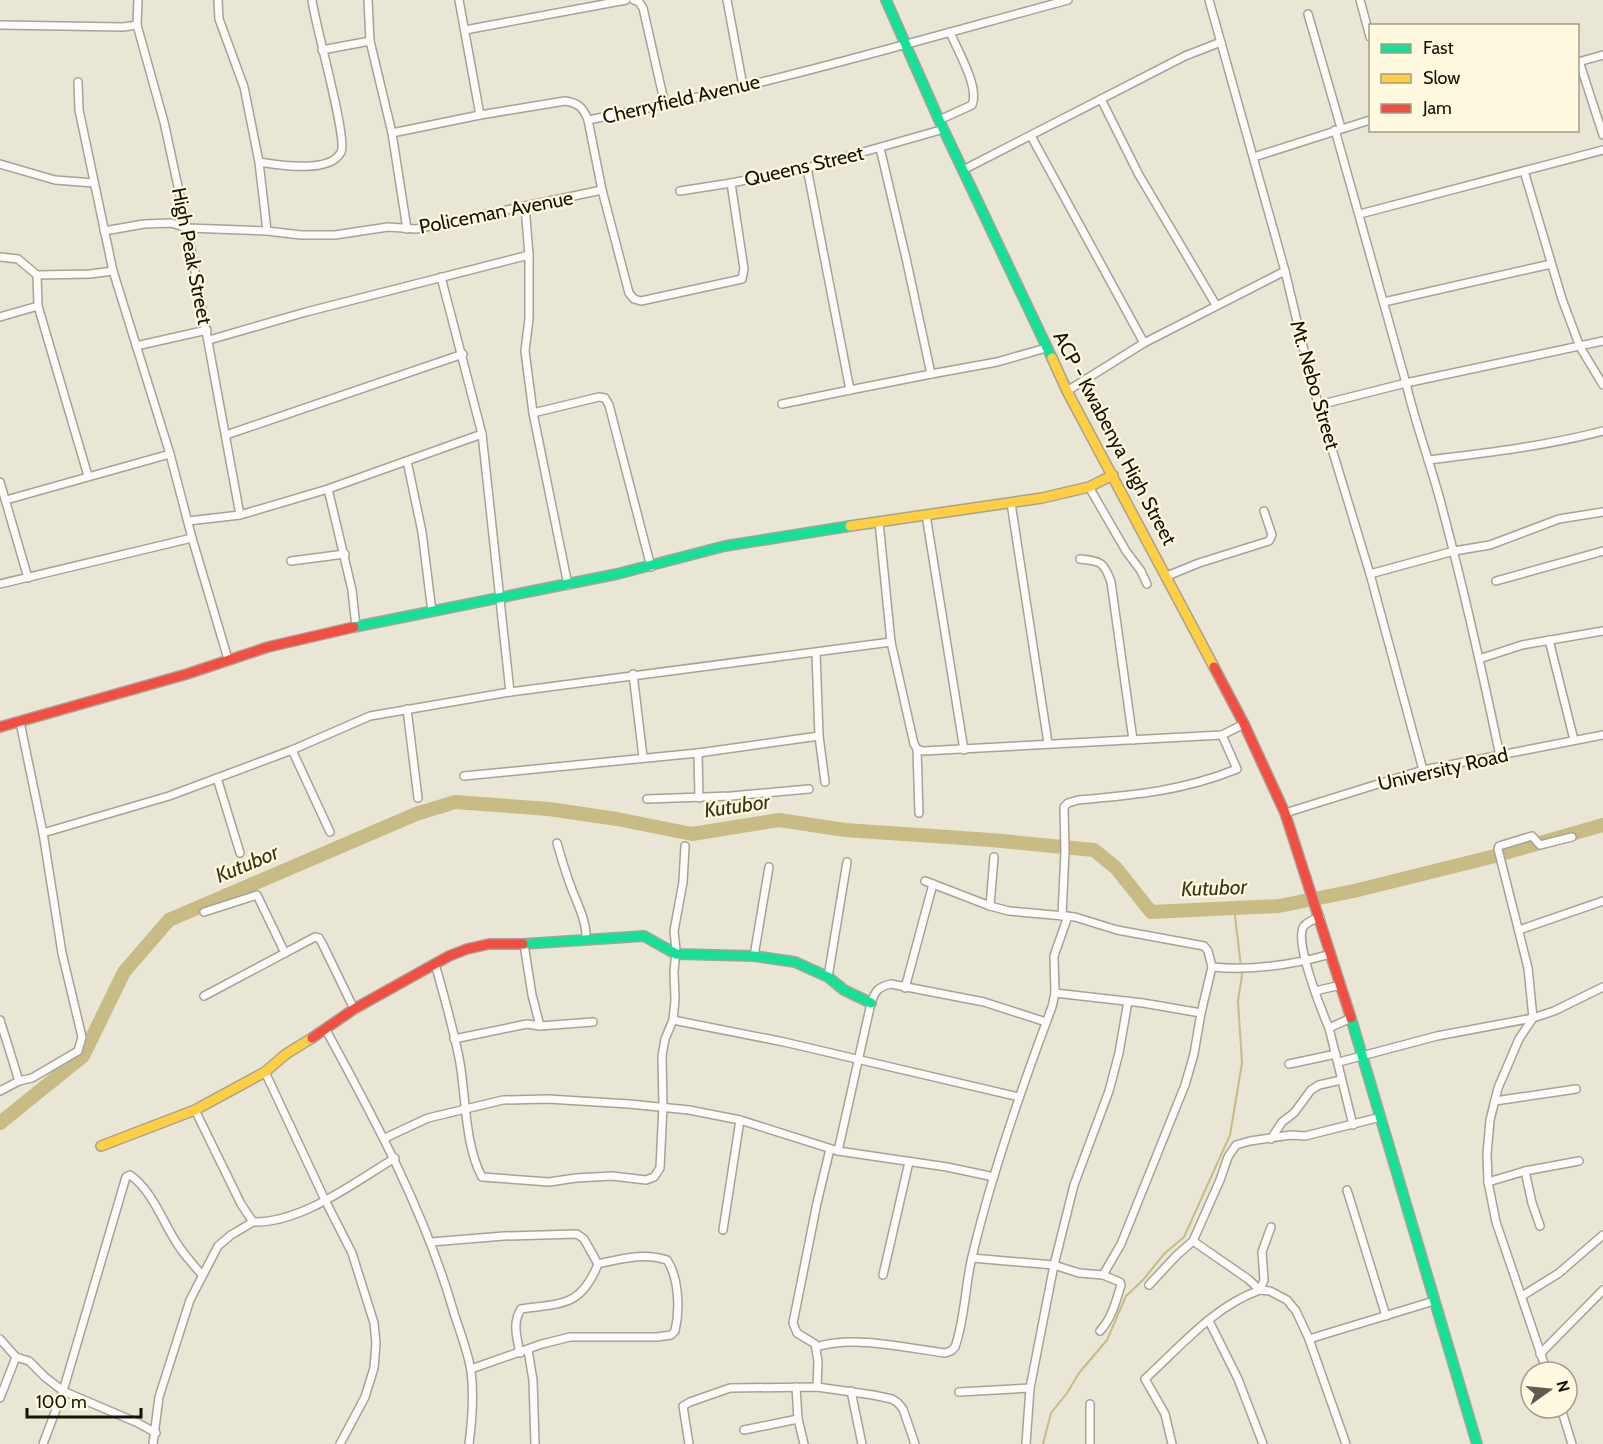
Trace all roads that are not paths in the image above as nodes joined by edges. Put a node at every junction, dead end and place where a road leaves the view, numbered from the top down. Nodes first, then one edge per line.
1 (138, 0) edge
2 (218, 0) edge
3 (312, 0) edge
4 (368, 0) edge
5 (459, 0) edge
6 (626, 0) edge
7 (634, 0) edge
8 (727, 0) edge
9 (886, 0) edge
10 (1068, 0) edge
11 (1209, 0) edge
12 (1360, 0) edge
13 (615, 1) edge
14 (1045, 3) edge
15 (1308, 14) dead end
16 (0, 25) edge
17 (137, 25) junction
18 (465, 30) junction
19 (1369, 30) edge
20 (950, 32) junction
21 (370, 41) junction
22 (1221, 42) junction
23 (906, 44) junction
24 (322, 50) junction
25 (1603, 55) edge
26 (1579, 62) edge
27 (78, 82) dead end
28 (744, 86) junction
29 (1101, 99) junction
30 (665, 105) junction
31 (480, 115) junction
32 (588, 120) junction
33 (1369, 121) edge
34 (942, 125) junction
35 (1338, 129) junction
36 (392, 133) junction
37 (1603, 135) edge
38 (1031, 136) junction
39 (880, 148) junction
40 (1603, 150) edge
41 (1254, 157) junction
42 (259, 162) junction
43 (0, 164) edge
44 (807, 168) junction
45 (963, 170) junction
46 (1524, 171) junction
47 (94, 183) junction
48 (731, 183) junction
49 (602, 190) junction
50 (680, 191) dead end
51 (525, 206) junction
52 (1360, 214) junction
53 (187, 228) junction
54 (406, 229) junction
55 (104, 231) junction
56 (267, 231) junction
57 (529, 255) junction
58 (0, 257) edge
59 (1551, 264) junction
60 (113, 271) junction
61 (1285, 271) junction
62 (37, 275) junction
63 (441, 277) junction
64 (1384, 302) junction
65 (38, 306) junction
66 (1216, 306) junction
67 (0, 317) edge
68 (207, 330) junction
69 (209, 340) junction
70 (1603, 341) edge
71 (1144, 343) junction
72 (136, 346) junction
73 (1580, 347) junction
74 (1046, 348) junction
75 (463, 354) junction
76 (931, 374) junction
77 (1406, 383) junction
78 (1603, 385) edge
79 (850, 390) junction
80 (1067, 391) junction
81 (782, 404) dead end
82 (1319, 405) junction
83 (533, 413) junction
84 (1603, 431) edge
85 (482, 434) junction
86 (226, 435) junction
87 (170, 454) junction
88 (1428, 460) junction
89 (407, 461) junction
90 (88, 476) junction
91 (1113, 476) junction
92 (0, 482) edge
93 (1089, 487) junction
94 (328, 489) junction
95 (6, 500) junction
96 (1011, 503) junction
97 (1264, 511) dead end
98 (1603, 512) edge
99 (240, 515) junction
100 (926, 515) junction
101 (188, 521) junction
102 (879, 522) junction
103 (192, 538) junction
104 (1454, 551) junction
105 (1603, 551) edge
106 (345, 554) junction
107 (1080, 559) dead end
108 (291, 561) dead end
109 (651, 567) junction
110 (1370, 574) junction
111 (1167, 576) junction
112 (28, 578) junction
113 (1496, 581) dead end
114 (0, 584) edge
115 (1147, 584) dead end
116 (568, 585) junction
117 (499, 598) junction
118 (432, 612) junction
119 (356, 627) junction
120 (1603, 631) edge
121 (1549, 640) junction
122 (891, 642) junction
123 (816, 653) junction
124 (228, 659) junction
125 (1479, 659) junction
126 (633, 674) junction
127 (510, 692) junction
128 (407, 709) junction
129 (20, 722) junction
130 (1244, 724) junction
131 (0, 727) edge
132 (1222, 735) junction
133 (1603, 735) edge
134 (819, 736) junction
135 (1133, 740) junction
136 (1574, 740) junction
137 (1048, 743) junction
138 (917, 749) junction
139 (292, 750) junction
140 (964, 750) junction
141 (698, 753) junction
142 (1500, 756) junction
143 (643, 757) junction
144 (1423, 770) junction
145 (464, 776) dead end
146 (217, 778) junction
147 (825, 782) dead end
148 (809, 789) dead end
149 (418, 798) dead end
150 (699, 798) junction
151 (647, 799) dead end
152 (919, 813) dead end
153 (1285, 813) junction
154 (330, 832) dead end
155 (43, 834) junction
156 (1572, 837) dead end
157 (557, 843) dead end
158 (685, 846) dead end
159 (240, 853) dead end
160 (994, 857) dead end
161 (848, 862) dead end
162 (769, 867) dead end
163 (925, 881) dead end
164 (933, 884) junction
165 (1603, 901) edge
166 (990, 906) junction
167 (204, 912) dead end
168 (1065, 916) junction
169 (1320, 917) junction
170 (1519, 930) junction
171 (586, 939) junction
172 (524, 944) junction
173 (285, 953) junction
174 (676, 954) junction
175 (1331, 954) junction
176 (754, 956) junction
177 (1305, 961) junction
178 (435, 964) junction
179 (1212, 967) junction
180 (828, 977) junction
181 (1341, 985) junction
182 (1603, 987) edge
183 (905, 988) junction
184 (1315, 991) junction
185 (1055, 993) junction
186 (204, 996) dead end
187 (1128, 1001) junction
188 (871, 1003) junction
189 (354, 1009) junction
190 (1201, 1013) junction
191 (1351, 1018) junction
192 (1533, 1018) junction
193 (0, 1020) edge
194 (673, 1020) junction
195 (593, 1022) dead end
196 (1046, 1022) junction
197 (540, 1026) junction
198 (1329, 1029) junction
199 (326, 1030) junction
200 (454, 1039) junction
201 (1336, 1054) junction
202 (1361, 1055) junction
203 (859, 1061) junction
204 (1339, 1062) junction
205 (1289, 1064) dead end
206 (266, 1072) junction
207 (1341, 1080) junction
208 (19, 1081) junction
209 (1576, 1089) dead end
210 (0, 1091) edge
211 (1019, 1097) junction
212 (1495, 1101) junction
213 (663, 1106) junction
214 (467, 1109) junction
215 (195, 1110) junction
216 (1381, 1117) junction
217 (740, 1120) junction
218 (1353, 1125) junction
219 (385, 1138) junction
220 (1271, 1139) junction
221 (101, 1146) dead end
222 (830, 1149) junction
223 (838, 1150) junction
224 (395, 1158) junction
225 (1578, 1161) dead end
226 (909, 1162) junction
227 (1525, 1171) junction
228 (994, 1177) junction
229 (1488, 1182) junction
230 (1347, 1190) dead end
231 (324, 1200) junction
232 (253, 1222) junction
233 (1540, 1226) dead end
234 (1271, 1227) dead end
235 (723, 1230) dead end
236 (1603, 1235) edge
237 (1193, 1241) junction
238 (431, 1242) junction
239 (972, 1258) junction
240 (598, 1264) junction
241 (1054, 1265) junction
242 (202, 1275) junction
243 (883, 1275) dead end
244 (1103, 1275) junction
245 (1149, 1286) dead end
246 (1260, 1290) junction
247 (1603, 1290) edge
248 (1522, 1296) junction
249 (1434, 1301) junction
250 (1386, 1316) junction
251 (1209, 1321) junction
252 (1100, 1330) dead end
253 (0, 1339) edge
254 (1309, 1339) junction
255 (816, 1347) junction
256 (528, 1350) junction
257 (520, 1353) junction
258 (1540, 1354) junction
259 (16, 1357) junction
260 (1542, 1360) edge
261 (471, 1370) junction
262 (796, 1387) junction
263 (817, 1387) junction
264 (1030, 1388) junction
265 (63, 1391) junction
266 (851, 1391) junction
267 (959, 1392) dead end
268 (0, 1398) edge
269 (1090, 1404) dead end
270 (798, 1419) junction
271 (1565, 1420) edge
272 (744, 1430) dead end
273 (156, 1433) junction
274 (43, 1444) edge
275 (153, 1444) edge
276 (341, 1444) edge
277 (469, 1444) edge
278 (535, 1444) edge
279 (689, 1444) edge
280 (804, 1444) edge
281 (862, 1444) edge
282 (915, 1444) edge
283 (1026, 1444) edge
284 (1090, 1444) edge
285 (1172, 1444) edge
286 (1263, 1444) edge
287 (1346, 1444) edge
288 (1477, 1444) edge
289 (1572, 1444) edge

1 - 17 street, High Peak Street
2 - 42 street
3 - 24 street
4 - 21 street
5 - 18 street
6 - 13 street
7 - 30 street
8 - 28 street
9 - 23 street, ACP - Kwabenya High Street
10 - 14 street, Cherryfield Avenue
11 - 22 street, Mt. Nebo Street
12 - 19 street
13 - 18 street
14 - 20 street, Cherryfield Avenue
15 - 35 street
16 - 17 street
17 - 53 street, High Peak Street
18 - 31 street
20 - 23 street, Cherryfield Avenue
20 - 34 street, Queens Street
21 - 24 street
21 - 36 street
22 - 29 street
22 - 41 street, Mt. Nebo Street
23 - 28 street, Cherryfield Avenue
23 - 34 street, ACP - Kwabenya High Street
24 - 42 street
25 - 26 street
26 - 37 street
27 - 47 street
28 - 30 street, Cherryfield Avenue
29 - 38 street
29 - 66 street
30 - 32 street, Cherryfield Avenue
31 - 32 street, Cherryfield Avenue
31 - 36 street, Cherryfield Avenue
32 - 49 street, Queens Street
33 - 35 street
34 - 39 street, Queens Street
34 - 45 street, ACP - Kwabenya High Street
35 - 41 street
35 - 52 street
36 - 54 street
38 - 45 street
38 - 71 street
39 - 44 street, Queens Street
39 - 76 street
40 - 46 street
41 - 61 street, Mt. Nebo Street
42 - 56 street
43 - 47 street
44 - 48 street, Queens Street
44 - 79 street
45 - 74 street, ACP - Kwabenya High Street
46 - 52 street
46 - 59 street
47 - 55 street
48 - 49 street, Queens Street
48 - 50 street
49 - 51 street, Policeman Avenue
51 - 54 street, Policeman Avenue
51 - 57 street
52 - 64 street
53 - 55 street, Policeman Avenue
53 - 56 street, Policeman Avenue
53 - 68 street, High Peak Street
54 - 56 street, Policeman Avenue
55 - 60 street
57 - 63 street
57 - 83 street
58 - 62 street
59 - 64 street
59 - 73 street
60 - 62 street
60 - 72 street
61 - 66 street
61 - 82 street, Mt. Nebo Street
62 - 65 street
63 - 69 street
63 - 75 street
64 - 77 street
65 - 67 street
65 - 90 street
66 - 71 street
68 - 69 street, High Peak Street
68 - 72 street
69 - 86 street, High Peak Street
70 - 73 street
71 - 80 street
72 - 87 street
73 - 77 street
73 - 78 street
74 - 76 street
74 - 80 street, ACP - Kwabenya High Street
75 - 85 street
75 - 86 street
76 - 79 street
77 - 82 street
77 - 88 street
79 - 81 street
80 - 91 street, ACP - Kwabenya High Street
82 - 110 street, Mt. Nebo Street
83 - 109 street
83 - 116 street
84 - 88 street
85 - 89 street
85 - 117 street
86 - 99 street, High Peak Street
87 - 90 street
87 - 101 street
88 - 104 street
89 - 94 street
89 - 118 street
90 - 95 street
91 - 93 street
91 - 111 street, ACP - Kwabenya High Street
92 - 95 street
93 - 96 street
93 - 115 street
94 - 99 street
94 - 106 street
95 - 112 street
96 - 100 street
96 - 137 street
97 - 111 street
98 - 104 street
99 - 101 street
100 - 102 street
100 - 140 street
101 - 103 street
102 - 109 street
102 - 122 street
103 - 112 street
103 - 124 street
104 - 110 street
104 - 125 street
105 - 113 street
106 - 108 street
106 - 119 street
107 - 135 street
109 - 116 street
110 - 144 street, Mt. Nebo Street
111 - 130 street, ACP - Kwabenya High Street
112 - 114 street
116 - 117 street
117 - 118 street
117 - 127 street
118 - 119 street
119 - 124 street
120 - 121 street
121 - 125 street
121 - 136 street
122 - 123 street
122 - 138 street
123 - 126 street
123 - 134 street
124 - 129 street
125 - 142 street
126 - 127 street
126 - 143 street
127 - 128 street
128 - 139 street
128 - 149 street
129 - 131 street
129 - 155 street
130 - 132 street
130 - 153 street, ACP - Kwabenya High Street
132 - 135 street
132 - 168 street
133 - 136 street, University Road
134 - 141 street
134 - 147 street
135 - 137 street
136 - 142 street, University Road
137 - 140 street
138 - 140 street
138 - 152 street
139 - 146 street
139 - 154 street
141 - 143 street
141 - 150 street
142 - 144 street, University Road
143 - 145 street
144 - 153 street, University Road
146 - 155 street
146 - 159 street
148 - 150 street
150 - 151 street
153 - 169 street, ACP - Kwabenya High Street
155 - 208 street
156 - 170 street
157 - 171 street
158 - 174 street
160 - 166 street
161 - 180 street
162 - 176 street
163 - 164 street
164 - 166 street
164 - 183 street
165 - 170 street
166 - 168 street
167 - 173 street
168 - 179 street
168 - 185 street
169 - 175 street, ACP - Kwabenya High Street
169 - 177 street
170 - 192 street
171 - 172 street
171 - 174 street
172 - 178 street
172 - 197 street
173 - 186 street
173 - 189 street
174 - 176 street
174 - 194 street
175 - 177 street
175 - 181 street, ACP - Kwabenya High Street
176 - 180 street
177 - 179 street
177 - 184 street
178 - 189 street
178 - 200 street
179 - 190 street
180 - 188 street
181 - 184 street
181 - 191 street, ACP - Kwabenya High Street
182 - 192 street
183 - 188 street
183 - 196 street
184 - 198 street
185 - 187 street
185 - 196 street
187 - 190 street
187 - 241 street
188 - 203 street
189 - 199 street
190 - 244 street
191 - 198 street
191 - 202 street, ACP - Kwabenya High Street
192 - 202 street
192 - 212 street
193 - 208 street
194 - 203 street
194 - 213 street
195 - 197 street
196 - 211 street
197 - 200 street
198 - 201 street
199 - 206 street
199 - 219 street
200 - 214 street
201 - 204 street
201 - 205 street
202 - 204 street
202 - 216 street, ACP - Kwabenya High Street
203 - 211 street
203 - 223 street
204 - 207 street
206 - 215 street
206 - 231 street
207 - 218 street
207 - 220 street
208 - 210 street
209 - 212 street
211 - 228 street
212 - 229 street
213 - 214 street
213 - 214 street
213 - 217 street
214 - 219 street
215 - 221 street
215 - 232 street
216 - 218 street
216 - 249 street, ACP - Kwabenya High Street
217 - 222 street
217 - 235 street
218 - 220 street
219 - 224 street
220 - 237 street
222 - 223 street
222 - 255 street
223 - 226 street
224 - 231 street
224 - 238 street
225 - 227 street
226 - 228 street
226 - 243 street
227 - 229 street
227 - 233 street
228 - 239 street
229 - 248 street
230 - 250 street
231 - 232 street
231 - 276 street
232 - 242 street
234 - 246 street
236 - 248 street
237 - 245 street
237 - 246 street
238 - 240 street
238 - 261 street
239 - 241 street
239 - 255 street
240 - 256 street
240 - 257 street
241 - 244 street
241 - 264 street
242 - 265 street
242 - 273 street
244 - 252 street
246 - 251 street
246 - 254 street
247 - 258 street
248 - 258 street
249 - 250 street
249 - 288 street, ACP - Kwabenya High Street
250 - 254 street
251 - 285 street
251 - 286 street
253 - 259 street
254 - 287 street
255 - 263 street
256 - 257 street
256 - 278 street
257 - 261 street
258 - 260 street
259 - 265 street
259 - 268 street
261 - 277 street
262 - 263 street
262 - 270 street
262 - 279 street
263 - 266 street
264 - 267 street
264 - 283 street
265 - 273 street
265 - 274 street
266 - 281 street
266 - 282 street
269 - 284 street
270 - 272 street
270 - 280 street
271 - 289 street
273 - 275 street

